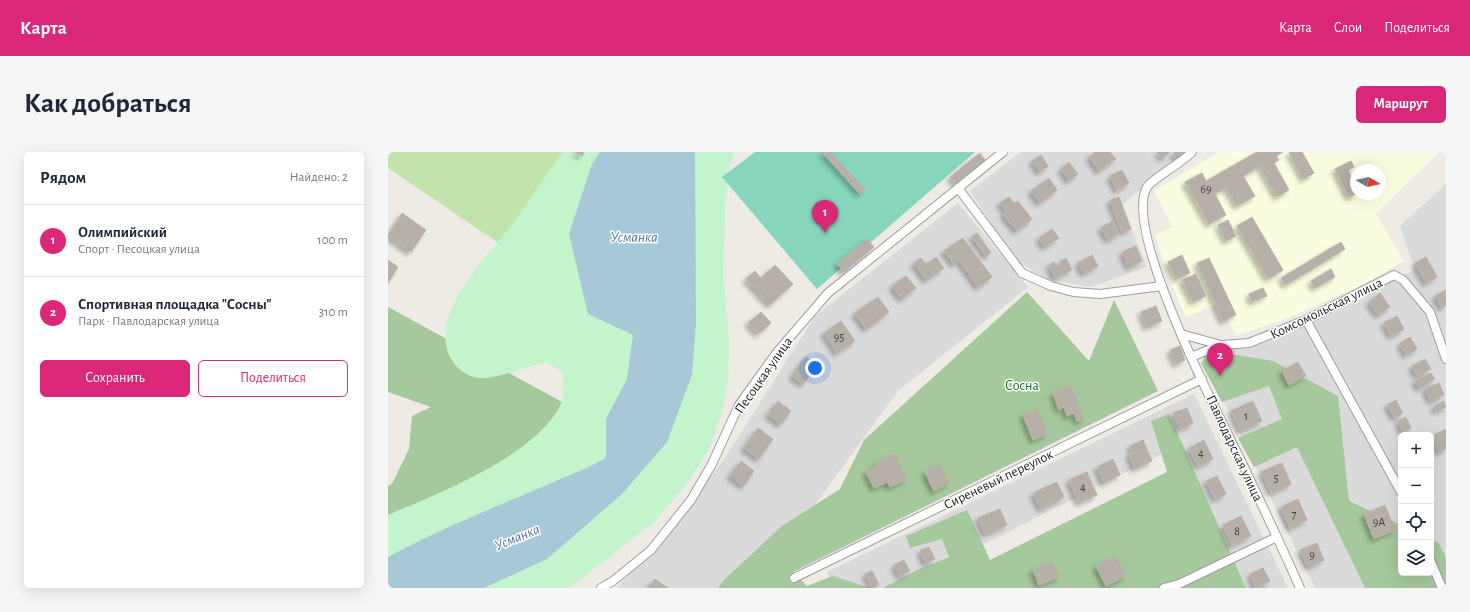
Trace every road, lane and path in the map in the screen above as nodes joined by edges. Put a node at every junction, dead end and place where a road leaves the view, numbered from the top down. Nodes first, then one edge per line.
1 (1003, 152) edge
2 (1192, 152) edge
3 (958, 188) junction
4 (1158, 273) junction
5 (1162, 286) junction
6 (1147, 287) junction
7 (1306, 320) junction
8 (1181, 334) junction
9 (1221, 344) junction
10 (1191, 358) junction
11 (1446, 359) edge
12 (1202, 379) junction
13 (1398, 487) edge
14 (1277, 537) junction
15 (1434, 569) edge
16 (794, 578) dead end
17 (601, 588) edge
18 (1164, 588) edge
19 (1300, 588) edge
20 (1442, 588) edge

1 - 3 street, Песоцкая улица
2 - 4 street
3 - 6 street
3 - 17 street, Песоцкая улица
4 - 5 street
4 - 6 street
5 - 6 street
5 - 8 street, Павлодарская улица
7 - 9 street, Комсомольская улица
7 - 11 street, Комсомольская улица
7 - 13 street
8 - 9 street, Комсомольская улица
8 - 10 street, Павлодарская улица
9 - 10 street
10 - 12 street, Павлодарская улица
12 - 14 street, Павлодарская улица
12 - 16 street, Сиреневый переулок
14 - 18 street
14 - 19 street, Павлодарская улица
15 - 20 street

